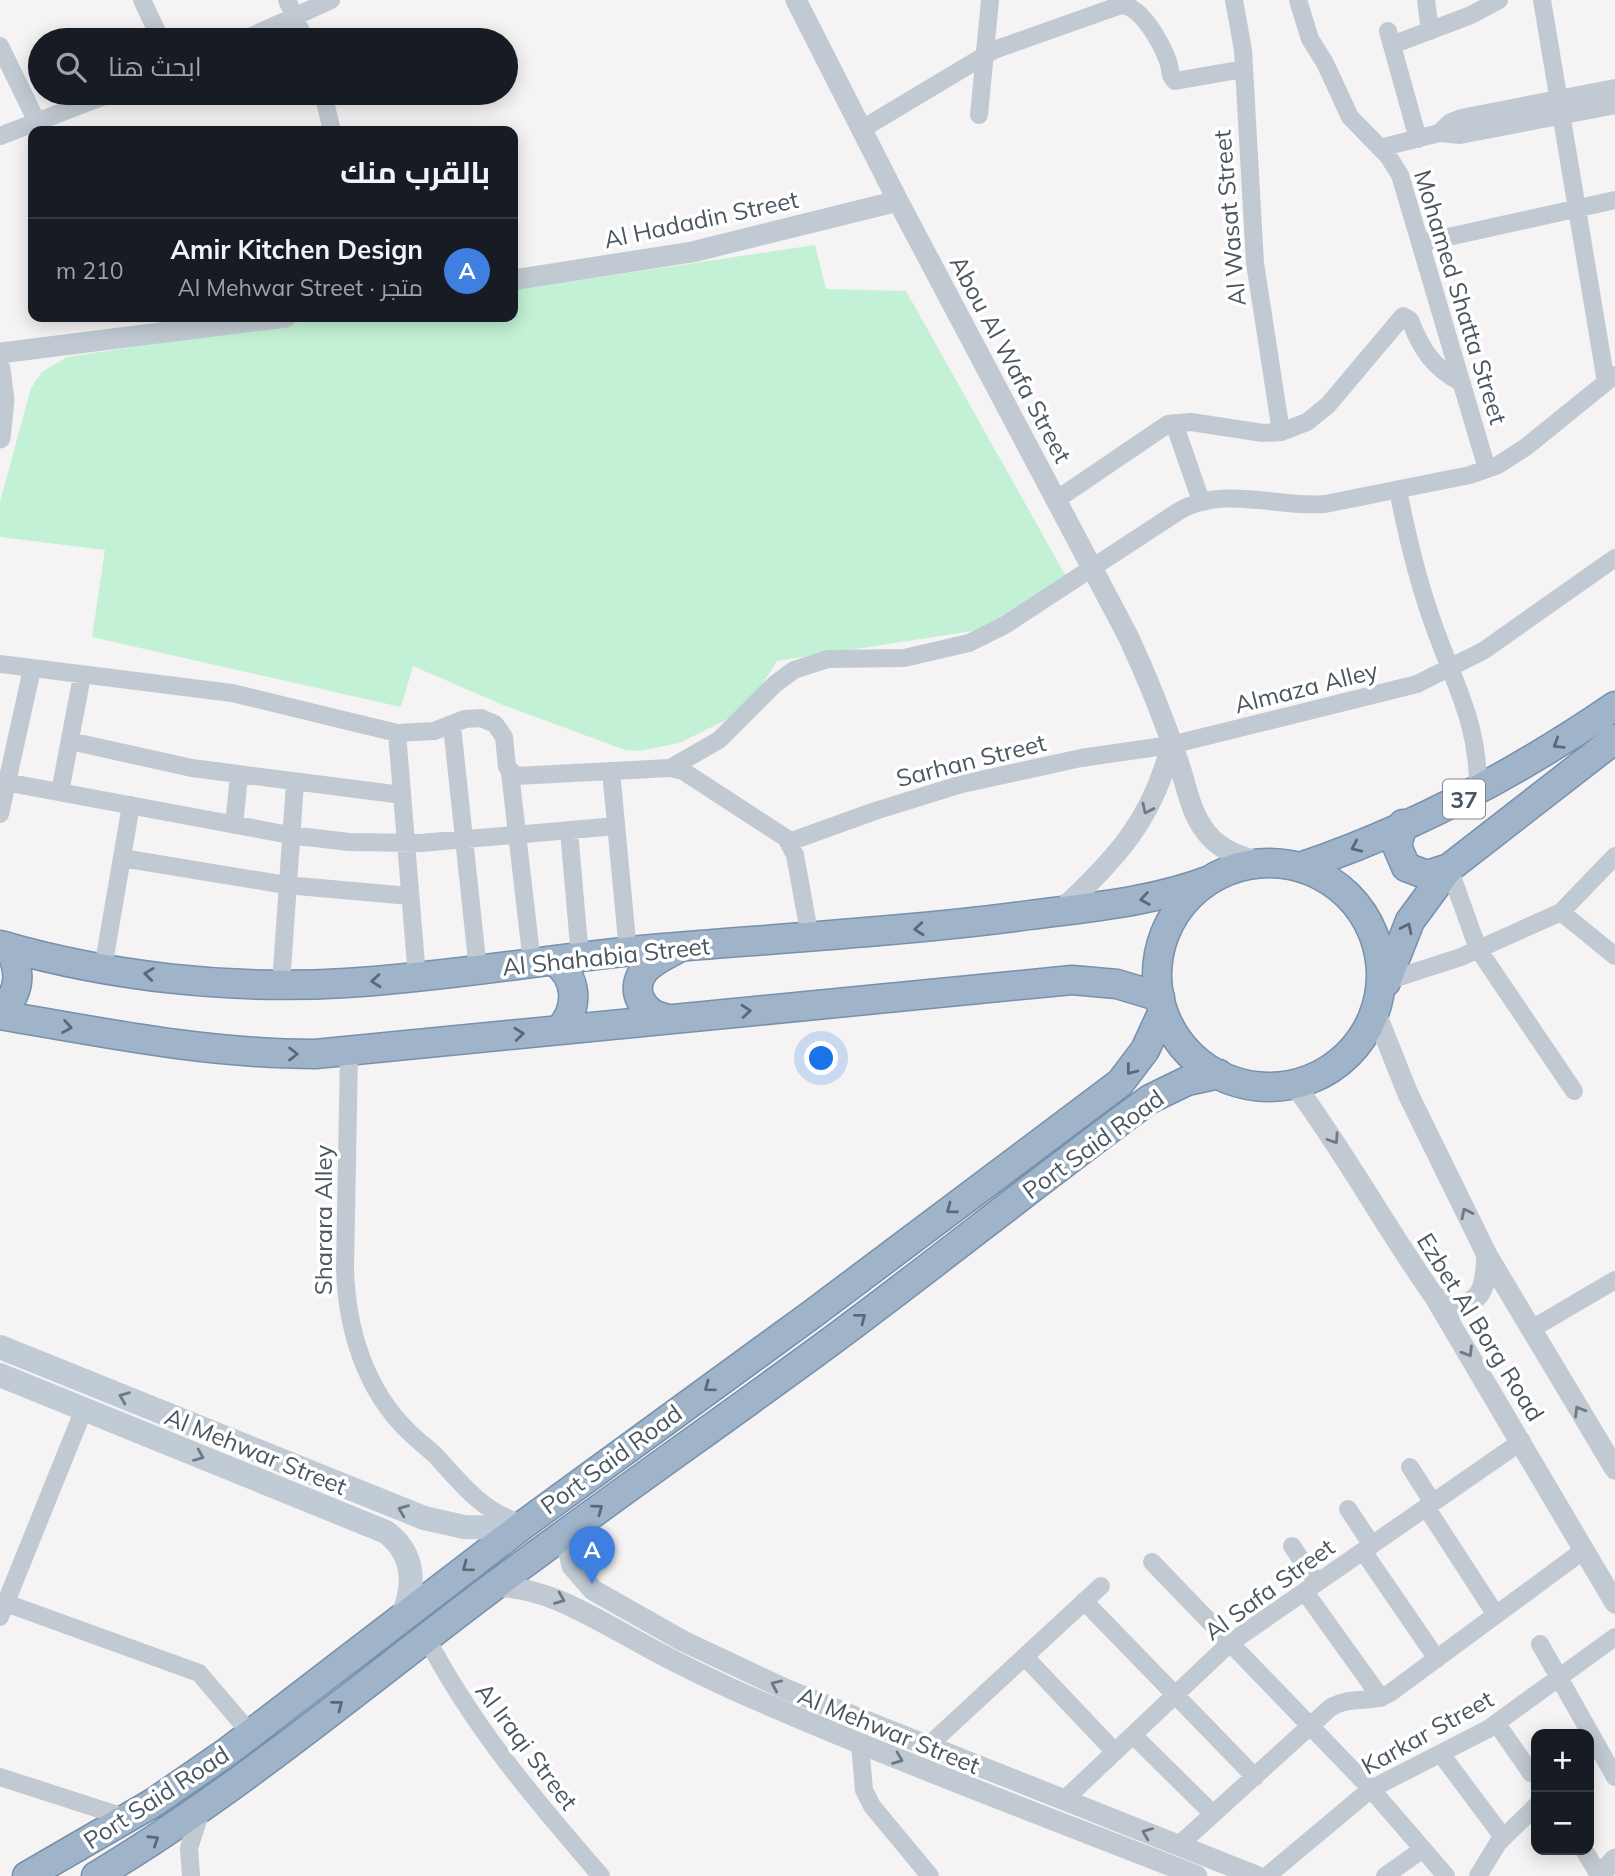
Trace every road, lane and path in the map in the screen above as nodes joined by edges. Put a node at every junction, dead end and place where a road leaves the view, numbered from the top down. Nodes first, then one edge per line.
1 (142, 0) edge
2 (287, 0) edge
3 (331, 0) edge
4 (796, 0) edge
5 (990, 0) edge
6 (1234, 0) edge
7 (1298, 0) edge
8 (1426, 0) edge
9 (1499, 0) edge
10 (1542, 0) edge
11 (295, 18) junction
12 (155, 28) edge
13 (271, 28) edge
14 (300, 28) edge
15 (1430, 31) junction
16 (0, 46) edge
17 (984, 55) junction
18 (1244, 69) junction
19 (1615, 88) edge
20 (28, 104) edge
21 (29, 105) edge
22 (78, 105) edge
23 (326, 105) edge
24 (1615, 105) edge
25 (1560, 107) junction
26 (979, 115) dead end
27 (36, 120) junction
28 (331, 126) edge
29 (862, 129) junction
30 (0, 135) edge
31 (1418, 139) junction
32 (1380, 148) junction
33 (1615, 200) edge
34 (898, 201) junction
35 (1577, 209) junction
36 (1421, 243) junction
37 (518, 279) edge
38 (246, 322) edge
39 (0, 353) edge
40 (0, 369) edge
41 (1610, 378) edge
42 (1462, 383) junction
43 (1174, 423) junction
44 (1281, 432) junction
45 (0, 438) edge
46 (1487, 469) junction
47 (1398, 490) junction
48 (1056, 500) junction
49 (1201, 501) junction
50 (1615, 558) edge
51 (1092, 567) junction
52 (0, 664) edge
53 (32, 669) junction
54 (1451, 669) junction
55 (82, 676) junction
56 (1615, 706) edge
57 (452, 726) junction
58 (397, 733) junction
59 (1615, 739) edge
60 (70, 741) junction
61 (1171, 745) junction
62 (670, 768) junction
63 (611, 771) junction
64 (510, 773) junction
65 (239, 776) junction
66 (4, 782) edge
67 (295, 783) junction
68 (60, 792) junction
69 (1478, 792) junction
70 (402, 795) junction
71 (131, 805) junction
72 (0, 814) edge
73 (1403, 824) junction
74 (234, 825) junction
75 (616, 827) junction
76 (569, 831) junction
77 (290, 835) junction
78 (516, 835) junction
79 (464, 839) junction
80 (789, 842) junction
81 (405, 843) junction
82 (1615, 856) edge
83 (122, 858) junction
84 (1260, 863) junction
85 (1300, 867) junction
86 (1449, 868) junction
87 (1596, 874) junction
88 (1615, 876) edge
89 (1210, 880) junction
90 (286, 885) junction
91 (410, 896) junction
92 (1060, 911) junction
93 (1561, 912) junction
94 (810, 937) junction
95 (4, 946) edge
96 (683, 946) junction
97 (1478, 949) junction
98 (628, 952) junction
99 (1615, 956) edge
100 (555, 960) junction
101 (103, 968) junction
102 (478, 970) junction
103 (417, 977) junction
104 (281, 984) junction
105 (1381, 994) junction
106 (1161, 1004) junction
107 (0, 1013) edge
108 (665, 1018) junction
109 (561, 1029) junction
110 (349, 1052) junction
111 (1219, 1074) junction
112 (1294, 1084) junction
113 (1574, 1091) dead end
114 (1487, 1255) junction
115 (1615, 1280) edge
116 (1434, 1296) junction
117 (811, 1315) junction
118 (1530, 1330) junction
119 (834, 1339) junction
120 (0, 1347) edge
121 (24, 1357) junction
122 (750, 1357) junction
123 (7, 1377) edge
124 (773, 1383) junction
125 (84, 1409) junction
126 (1522, 1441) junction
127 (1410, 1467) dead end
128 (1615, 1469) edge
129 (1430, 1505) junction
130 (1348, 1509) dead end
131 (520, 1526) junction
132 (565, 1534) junction
133 (1292, 1546) dead end
134 (1368, 1548) junction
135 (1584, 1550) junction
136 (1152, 1562) dead end
137 (494, 1586) junction
138 (1101, 1586) dead end
139 (1311, 1587) junction
140 (1084, 1601) junction
141 (1615, 1604) edge
142 (2, 1607) edge
143 (1496, 1615) junction
144 (402, 1617) junction
145 (426, 1637) junction
146 (1615, 1637) edge
147 (1230, 1643) junction
148 (1540, 1644) dead end
149 (1025, 1657) junction
150 (1437, 1659) junction
151 (1559, 1678) junction
152 (1175, 1695) junction
153 (1381, 1698) junction
154 (1497, 1724) junction
155 (1311, 1727) junction
156 (251, 1734) junction
157 (1133, 1734) junction
158 (860, 1744) junction
159 (928, 1746) junction
160 (1115, 1752) junction
161 (1441, 1754) junction
162 (1531, 1773) dead end
163 (0, 1777) edge
164 (1255, 1777) junction
165 (1615, 1777) edge
166 (1371, 1789) junction
167 (1064, 1800) junction
168 (202, 1808) junction
169 (1531, 1812) edge
170 (1213, 1814) junction
171 (127, 1818) junction
172 (1503, 1837) junction
173 (1179, 1845) junction
174 (1423, 1849) junction
175 (1587, 1855) edge
176 (1615, 1859) edge
177 (27, 1876) edge
178 (96, 1876) edge
179 (191, 1876) edge
180 (601, 1876) edge
181 (930, 1876) edge
182 (1196, 1876) edge
183 (1256, 1876) edge
184 (1267, 1876) edge
185 (1385, 1876) edge
186 (1446, 1876) edge
187 (1478, 1876) edge
188 (1599, 1876) edge

1 - 12 street
2 - 11 street
3 - 11 street
4 - 29 street, Abou Al Wafa Street
5 - 17 street
6 - 18 street, Al Wasat Street
7 - 32 street, Mohamed Shatta Street
8 - 15 street
9 - 15 street
10 - 25 street
11 - 13 street
11 - 14 street
15 - 31 street
16 - 20 street
17 - 18 street
17 - 26 street
17 - 29 street
18 - 44 street, Al Wasat Street
19 - 25 street
21 - 27 street
22 - 27 street
23 - 28 street
24 - 25 street
25 - 31 street
25 - 35 street
27 - 30 street
29 - 34 street, Abou Al Wafa Street
31 - 32 street
32 - 36 street, Mohamed Shatta Street
33 - 35 street
34 - 37 street, Al Hadadin Street
34 - 48 street, Abou Al Wafa Street
35 - 36 street
35 - 41 street
36 - 42 street, Mohamed Shatta Street
38 - 39 street
40 - 45 street
41 - 46 street
42 - 44 street
42 - 46 street, Mohamed Shatta Street
43 - 44 street
43 - 48 street
43 - 49 street
46 - 47 street
47 - 49 street
47 - 54 street
48 - 51 street, Abou Al Wafa Street
49 - 51 street
50 - 54 street, Almaza Alley
51 - 61 street, Abou Al Wafa Street
51 - 62 street
52 - 53 street
53 - 55 street
53 - 66 street
54 - 61 street, Almaza Alley
54 - 69 street
55 - 58 street
55 - 60 street
56 -> 69 highway, 37
57 - 58 street
57 - 64 street
57 - 79 street
58 - 70 street
59 - 86 highway, 37
60 - 65 street
60 - 68 street
61 - 80 street, Sarhan Street
61 - 84 street, Abou Al Wafa Street
61 -> 92 street
62 - 63 street
62 - 80 street
63 - 64 street
63 - 75 street
64 - 78 street
65 - 67 street
65 - 74 street
66 - 68 street
66 - 72 street
67 - 70 street
67 - 77 street
68 - 71 street
69 - 73 highway, 37
70 - 81 street
71 - 74 street
71 - 83 street
73 -> 85 highway, 37
73 - 86 highway
74 - 77 street
75 - 76 street
75 - 98 street
76 - 78 street
76 - 100 street
77 - 81 street
77 - 90 street
78 - 79 street
78 - 100 street
79 - 81 street
79 - 102 street
80 - 94 street
81 - 91 street
82 - 87 street
83 - 90 street
83 - 101 street
84 - 85 highway
84 - 89 highway
85 - 105 highway
86 - 97 street
105 -> 86 highway, 37
87 - 88 street
87 - 93 street
89 -> 92 highway, Al Shahabia Street
89 - 106 highway
90 - 91 street
90 - 104 street
91 - 103 street
92 -> 94 highway, Al Shahabia Street
93 - 97 street
93 - 99 street
94 - 96 highway, Al Shahabia Street
95 - 101 highway, Al Shahabia Street
95 - 107 highway
96 - 98 highway, Al Shahabia Street
96 - 108 highway
97 - 105 street
97 - 113 street
98 - 100 highway, Al Shahabia Street
100 - 102 highway, Al Shahabia Street
100 - 109 highway
104 -> 101 highway, Al Shahabia Street
102 - 103 highway, Al Shahabia Street
103 -> 104 highway, Al Shahabia Street
105 - 112 highway
114 -> 105 street, Ezbet Al Borg Road
108 -> 106 highway
106 - 111 highway
106 -> 117 highway, Port Said Road
107 -> 110 highway
108 - 109 highway
110 -> 109 highway
110 - 131 street, Sharara Alley
111 - 112 highway
119 -> 111 highway, Port Said Road
112 -> 116 street, Ezbet Al Borg Road
114 - 116 street
114 - 118 street, Ezbet Al Borg Road
115 - 118 street
116 -> 126 street, Ezbet Al Borg Road
117 - 119 highway
117 - 122 highway, Port Said Road
128 -> 118 street, Ezbet Al Borg Road
119 - 124 highway, Port Said Road
120 - 121 main road, Al Mehwar Street
121 - 123 main road
131 -> 121 main road, Al Mehwar Street
122 - 124 highway
122 -> 131 highway, Port Said Road
123 - 125 main road, Al Mehwar Street
132 -> 124 highway, Port Said Road
125 - 142 street
125 -> 144 main road, Al Mehwar Street
126 - 129 street, Al Safa Street
126 - 135 street, Ezbet Al Borg Road
127 - 129 street
129 - 134 street, Al Safa Street
129 - 143 street
130 - 134 street
131 -> 144 highway, Port Said Road
132 - 137 highway, Port Said Road
159 -> 132 street, Al Mehwar Street
133 - 139 street
134 - 139 street, Al Safa Street
134 - 150 street
135 - 141 street, Ezbet Al Borg Road
135 - 143 street
136 - 147 street
137 - 145 highway, Port Said Road
137 -> 158 street, Al Mehwar Street
138 - 140 street
139 - 147 street, Al Safa Street
139 - 153 street
140 - 149 street
140 - 152 street
142 - 156 street
143 - 150 street
144 - 156 highway, Port Said Road
168 -> 145 highway, Port Said Road
145 - 180 street, Al Iraqi Street
146 - 151 street, Karkar Street
147 - 152 street, Al Safa Street
147 - 155 street
148 - 151 street
149 - 159 street
149 - 160 street
150 - 153 street
151 - 154 street, Karkar Street
151 - 165 street
152 - 157 street, Al Safa Street
152 - 164 street
153 - 155 street
154 - 161 street, Karkar Street
154 - 162 street
155 - 164 street
155 - 166 street
156 - 171 highway, Port Said Road
157 - 160 street, Al Safa Street
157 - 170 street
158 - 181 street
158 -> 182 street, Al Mehwar Street
159 - 167 street, Al Mehwar Street
160 - 167 street, Al Safa Street
161 - 166 street, Karkar Street
161 - 172 street
163 - 171 street
164 - 170 street
166 - 174 street
166 - 184 street, Karkar Street
173 -> 167 street, Al Mehwar Street
178 -> 168 highway, Port Said Road
168 - 179 street
169 - 172 street
170 - 173 street
171 - 177 highway, Port Said Road
172 - 187 street
173 - 183 street, Al Mehwar Street
174 - 185 street
174 - 186 street
175 - 188 street
176 - 188 street

